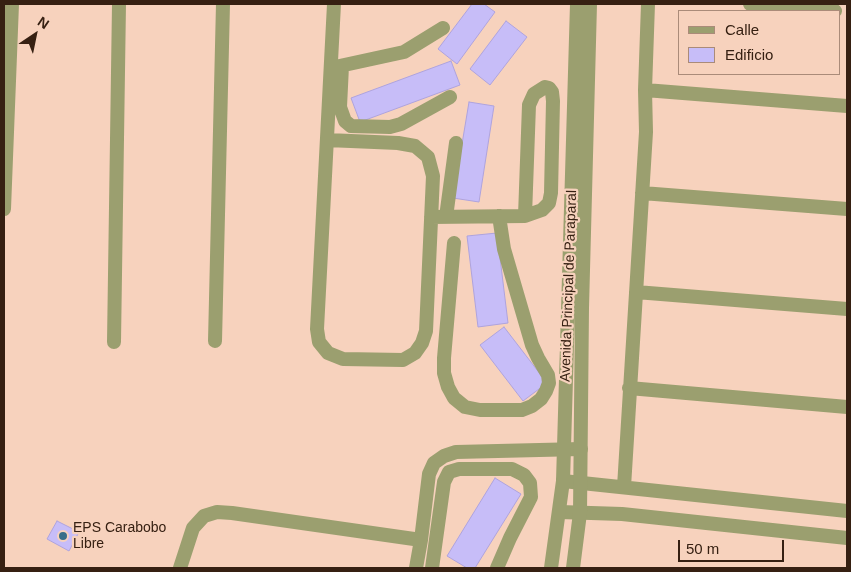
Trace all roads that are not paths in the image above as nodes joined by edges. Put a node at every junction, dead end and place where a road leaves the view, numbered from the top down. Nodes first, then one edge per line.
1 (12, 4) edge
2 (119, 4) edge
3 (222, 4) edge
4 (334, 4) edge
5 (577, 4) edge
6 (590, 4) edge
7 (648, 4) edge
8 (750, 4) edge
9 (824, 10) edge
10 (443, 28) dead end
11 (336, 67) junction
12 (645, 90) junction
13 (450, 97) dead end
14 (847, 106) edge
15 (327, 140) junction
16 (456, 143) dead end
17 (642, 193) junction
18 (4, 209) edge
19 (847, 209) edge
20 (499, 216) junction
21 (525, 216) junction
22 (431, 217) junction
23 (446, 217) junction
24 (454, 243) dead end
25 (428, 290) junction
26 (449, 290) junction
27 (636, 292) junction
28 (847, 309) edge
29 (215, 341) dead end
30 (114, 342) dead end
31 (629, 388) junction
32 (847, 407) edge
33 (564, 449) junction
34 (581, 449) junction
35 (563, 481) junction
36 (580, 482) junction
37 (624, 487) junction
38 (847, 511) edge
39 (560, 512) junction
40 (580, 514) junction
41 (847, 538) edge
42 (421, 540) junction
43 (180, 568) edge
44 (416, 568) edge
45 (432, 568) edge
46 (497, 568) edge
47 (551, 568) edge
48 (573, 568) edge

1 - 18 street
2 - 30 street
3 - 29 street
4 - 11 street
5 - 33 street, Avenida Principal de Paraparal
6 - 34 street, Avenida Principal de Paraparal
7 - 12 street
8 - 9 street
10 - 11 street
11 - 13 street
11 - 15 street
12 - 14 street
12 - 17 street
15 - 22 street
15 - 25 street
16 - 23 street
17 - 19 street
17 - 27 street
20 - 21 street
20 - 23 street
20 - 26 street
21 - 21 street
22 - 23 street
22 - 25 street
24 - 26 street
25 - 26 street
27 - 28 street
27 - 31 street
31 - 32 street
31 - 37 street
33 - 34 street
33 - 35 street, Avenida Principal de Paraparal
33 - 42 street
34 - 36 street, Avenida Principal de Paraparal
35 - 36 street
35 - 39 street, Avenida Principal de Paraparal
36 - 37 street
36 - 40 street, Avenida Principal de Paraparal
37 - 38 street
39 - 40 street
39 - 47 street, Avenida Principal de Paraparal
40 - 41 street
40 - 48 street, Avenida Principal de Paraparal
42 - 43 street
42 - 44 street
45 - 46 street

